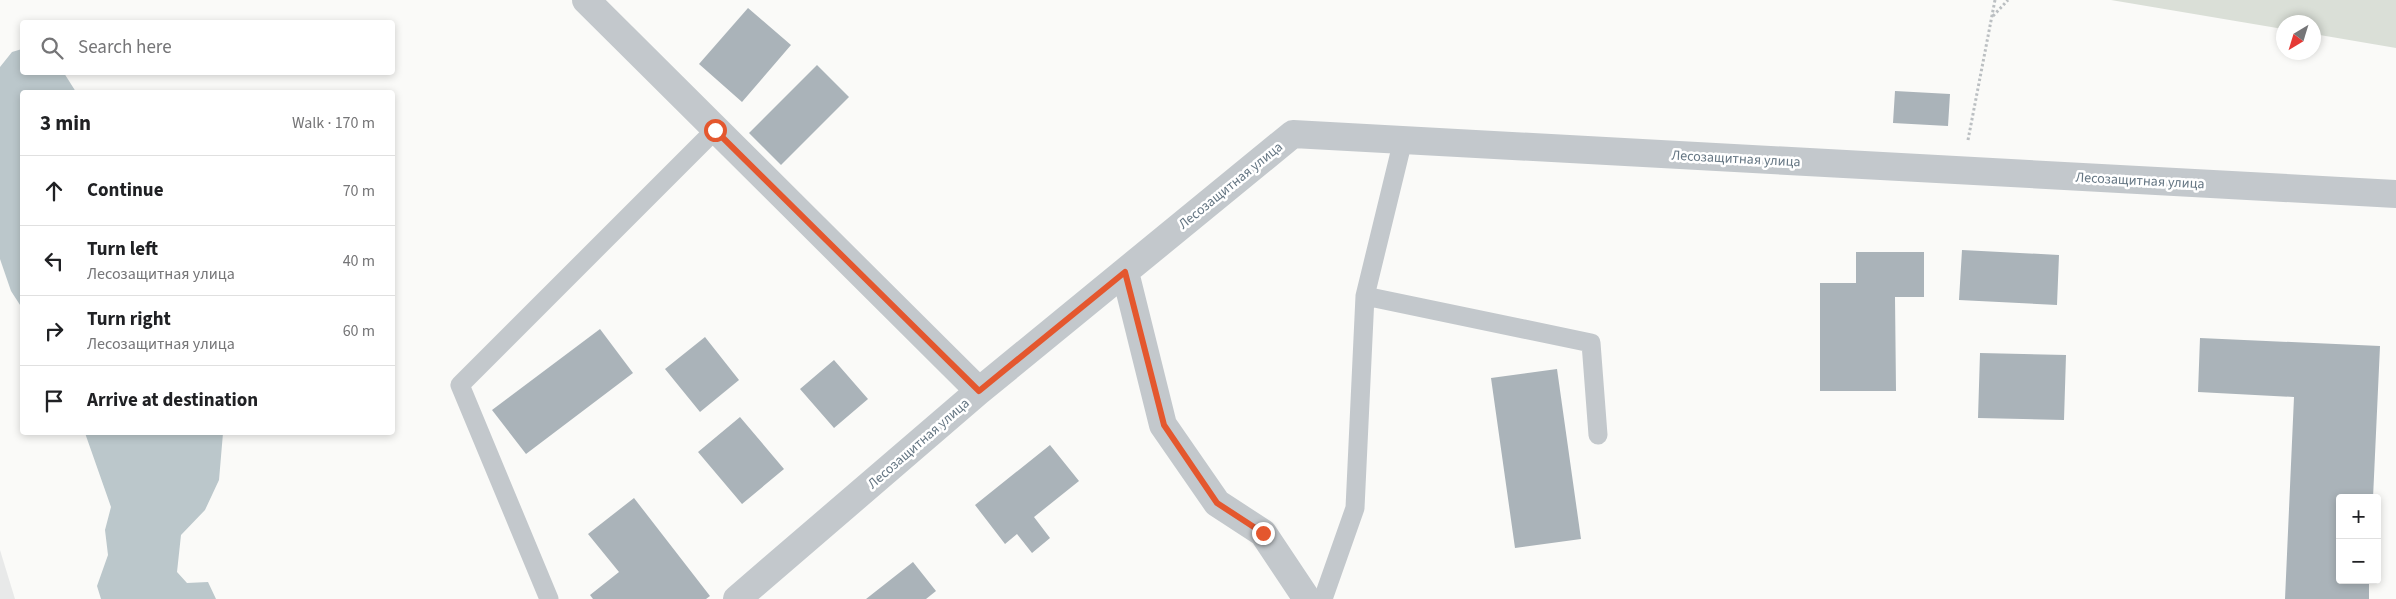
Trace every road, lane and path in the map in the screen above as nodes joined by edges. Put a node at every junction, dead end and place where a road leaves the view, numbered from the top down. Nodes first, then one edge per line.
1 (586, 0) edge
2 (1995, 0) edge
3 (2008, 0) edge
4 (1991, 18) junction
5 (715, 130) junction
6 (1403, 140) junction
7 (1963, 170) junction
8 (2396, 194) edge
9 (1125, 272) junction
10 (1365, 296) junction
11 (979, 391) junction
12 (1598, 435) dead end
13 (548, 599) edge
14 (737, 599) edge
15 (1306, 599) edge
16 (1323, 599) edge

1 - 5 street
2 - 4 path
3 - 4 path
4 - 7 path
5 - 11 street
5 - 13 lane
6 - 7 street, Лесозащитная улица
6 - 9 street, Лесозащитная улица
6 - 10 lane
7 - 8 street, Лесозащитная улица
9 - 11 street, Лесозащитная улица
9 - 15 street
10 - 12 lane
10 - 16 lane
11 - 14 street, Лесозащитная улица

